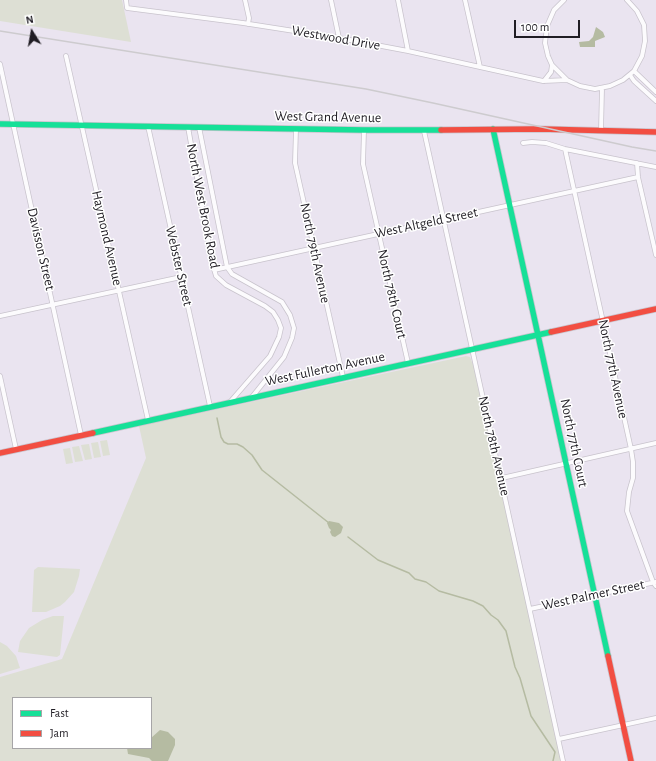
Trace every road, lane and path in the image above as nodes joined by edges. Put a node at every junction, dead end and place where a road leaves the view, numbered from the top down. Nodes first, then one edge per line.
1 (126, 0) edge
2 (245, 0) edge
3 (331, 0) edge
4 (398, 0) edge
5 (465, 0) edge
6 (555, 0) edge
7 (564, 0) edge
8 (627, 0) edge
9 (559, 4) junction
10 (248, 24) junction
11 (339, 38) junction
12 (408, 51) junction
13 (66, 56) dead end
14 (0, 64) edge
15 (552, 65) junction
16 (480, 67) junction
17 (634, 71) junction
18 (630, 75) junction
19 (567, 80) junction
20 (543, 81) junction
21 (602, 88) junction
22 (656, 92) edge
23 (656, 101) edge
24 (0, 124) edge
25 (13, 124) junction
26 (82, 125) junction
27 (148, 126) junction
28 (188, 127) junction
29 (199, 127) junction
30 (296, 129) junction
31 (492, 129) junction
32 (364, 130) junction
33 (424, 131) junction
34 (601, 131) junction
35 (656, 132) edge
36 (523, 143) dead end
37 (565, 149) junction
38 (637, 163) junction
39 (656, 167) edge
40 (638, 177) junction
41 (574, 191) junction
42 (509, 205) junction
43 (444, 220) junction
44 (379, 234) junction
45 (314, 248) junction
46 (656, 255) edge
47 (227, 267) junction
48 (214, 270) junction
49 (181, 277) junction
50 (119, 290) junction
51 (53, 305) junction
52 (656, 309) edge
53 (0, 316) edge
54 (602, 320) junction
55 (538, 335) junction
56 (472, 349) junction
57 (408, 363) junction
58 (0, 376) edge
59 (343, 378) junction
60 (252, 397) junction
61 (230, 402) junction
62 (210, 406) junction
63 (148, 420) junction
64 (82, 435) junction
65 (656, 443) edge
66 (16, 449) junction
67 (631, 449) junction
68 (0, 453) edge
69 (566, 464) junction
70 (502, 478) junction
71 (655, 583) edge
72 (595, 595) junction
73 (530, 609) junction
74 (656, 718) edge
75 (623, 725) junction
76 (559, 739) junction
77 (563, 761) edge
78 (631, 761) edge

1 - 10 street, Westwood Drive
2 - 10 street
3 - 11 street
4 - 12 street
5 - 16 street
6 - 9 street
7 - 9 street
8 - 17 street
9 - 15 street
10 - 11 street, Westwood Drive
11 - 12 street, Westwood Drive
12 - 16 street, Westwood Drive
13 - 26 street, Haymond Avenue
14 - 25 street, Davisson Street
15 - 19 street
15 - 20 street
16 - 20 street, Westwood Drive
17 - 18 street
17 - 22 street
18 - 21 street
18 - 23 street
19 - 20 street, Westwood Drive
19 - 21 street
21 - 34 street
24 - 25 street, West Grand Avenue
25 - 26 street, West Grand Avenue
25 - 51 street, Davisson Street
26 - 27 street, West Grand Avenue
26 - 50 street, Haymond Avenue
27 - 28 street, West Grand Avenue
27 - 49 street, Webster Street
28 - 29 street, West Grand Avenue
28 - 48 street, North West Brook Road
29 - 30 street, West Grand Avenue
29 - 47 street
30 - 32 street, West Grand Avenue
30 - 45 street, North 79th Avenue
31 - 33 street, West Grand Avenue
31 - 34 street, West Grand Avenue
31 - 42 street, North 77th Court
32 - 33 street, West Grand Avenue
32 - 44 street, North 78th Court
33 - 43 street, North 78th Avenue
34 - 35 street, West Grand Avenue
36 - 37 street
37 - 38 street
37 - 41 street, North 77th Avenue
38 - 39 street
38 - 40 street
40 - 41 street, West Altgeld Street
40 - 46 street
41 - 42 street, West Altgeld Street
41 - 54 street, North 77th Avenue
42 - 43 street, West Altgeld Street
42 - 55 street, North 77th Court
43 - 44 street, West Altgeld Street
43 - 56 street, North 78th Avenue
44 - 45 street, West Altgeld Street
44 - 57 street, North 78th Court
45 - 47 street, West Altgeld Street
45 - 59 street, North 79th Avenue
47 - 48 street, West Altgeld Street
47 - 60 street
48 - 61 street, North West Brook Road
49 - 50 street
49 - 62 street, Webster Street
50 - 51 street
50 - 63 street, Haymond Avenue
51 - 53 street
51 - 64 street, Davisson Street
52 - 54 street, West Fullerton Avenue
54 - 55 street, West Fullerton Avenue
54 - 67 street, North 77th Avenue
55 - 56 street, West Fullerton Avenue
55 - 69 street, North 77th Court
56 - 57 street, West Fullerton Avenue
56 - 70 street, North 78th Avenue
57 - 59 street, West Fullerton Avenue
58 - 66 street
59 - 60 street, West Fullerton Avenue
60 - 61 street, West Fullerton Avenue
61 - 62 street, West Fullerton Avenue
62 - 63 street, West Fullerton Avenue
63 - 64 street, West Fullerton Avenue
64 - 66 street, West Fullerton Avenue
65 - 67 street
66 - 68 street, West Fullerton Avenue
67 - 69 street
67 - 71 street, North 77th Avenue
69 - 70 street
69 - 72 street, North 77th Court
70 - 73 street, North 78th Avenue
71 - 72 street, West Palmer Street
72 - 73 street, West Palmer Street
72 - 75 street, North 77th Court
73 - 76 street, North 78th Avenue
74 - 75 street
75 - 76 street
75 - 78 street, North 77th Court
76 - 77 street, North 78th Avenue

